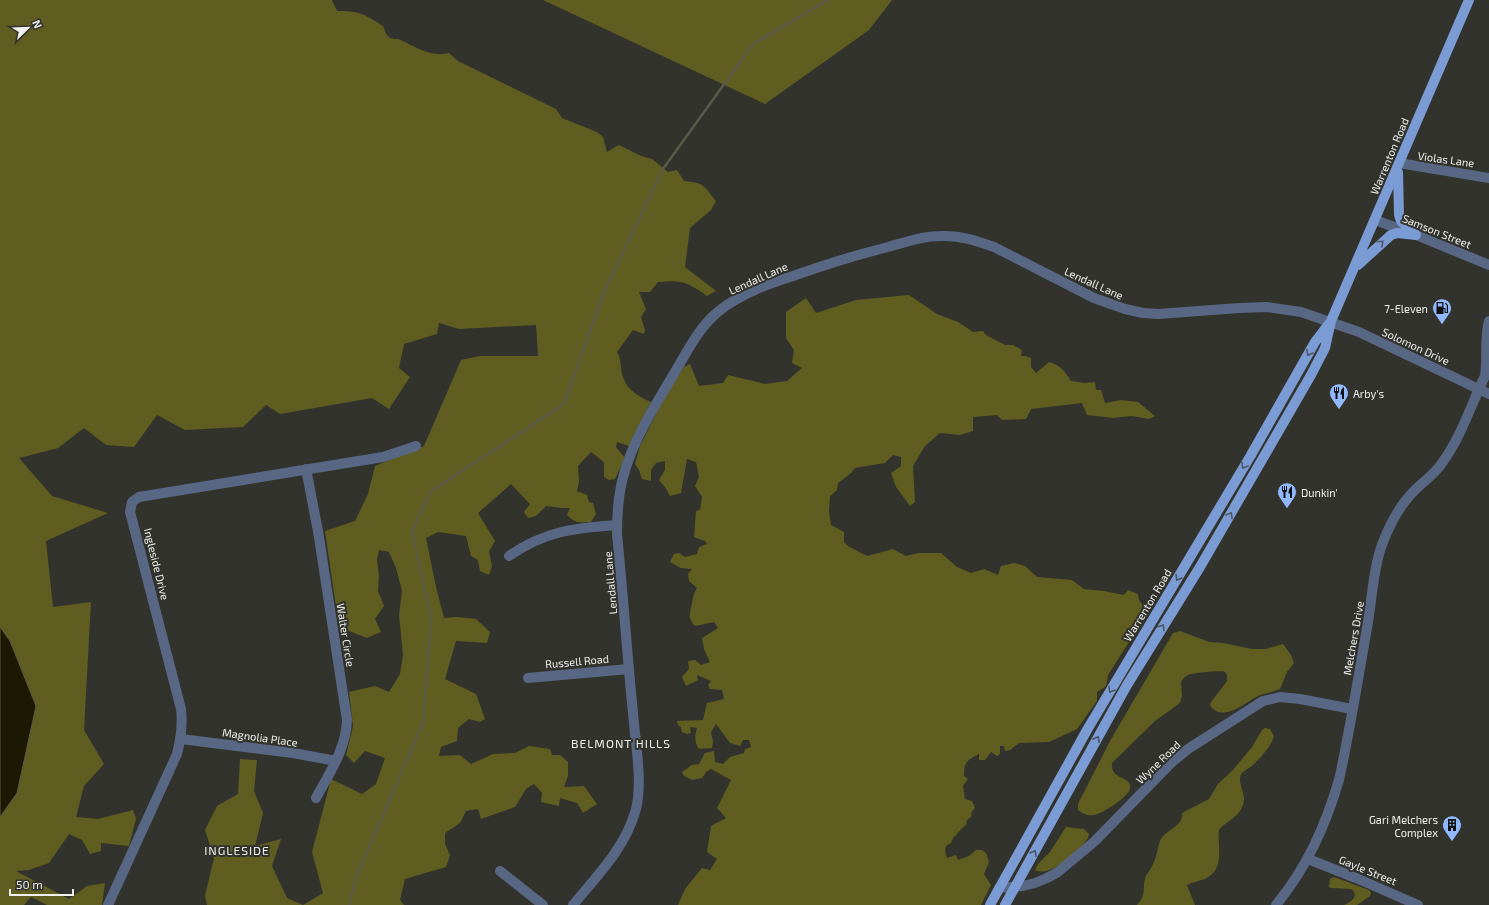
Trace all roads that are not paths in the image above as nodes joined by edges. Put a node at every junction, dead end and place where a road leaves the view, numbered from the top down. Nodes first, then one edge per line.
1 (1469, 0) edge
2 (1398, 165) junction
3 (1489, 178) edge
4 (1375, 220) junction
5 (1416, 234) junction
6 (1489, 265) edge
7 (1354, 268) junction
8 (1331, 321) junction
9 (1489, 321) edge
10 (1479, 389) junction
11 (1489, 394) edge
12 (416, 446) dead end
13 (306, 469) junction
14 (617, 525) junction
15 (509, 556) dead end
16 (629, 669) junction
17 (528, 678) dead end
18 (1352, 709) junction
19 (181, 739) junction
20 (336, 761) junction
21 (316, 798) dead end
22 (1308, 859) junction
23 (500, 871) dead end
24 (1015, 887) junction
25 (999, 888) junction
26 (108, 905) edge
27 (543, 905) edge
28 (573, 905) edge
29 (990, 905) edge
30 (1005, 905) edge
31 (1276, 905) edge
32 (1418, 905) edge

1 - 2 main road, Warrenton Road
2 - 3 street, Violas Lane
2 - 4 main road, Warrenton Road
2 - 5 main road
4 - 5 street, Samson Street
4 - 7 main road, Warrenton Road
5 - 6 street, Samson Street
7 -> 5 main road
7 - 8 main road, Warrenton Road
8 - 10 street, Solomon Drive
8 - 14 street, Lendall Lane
24 -> 8 main road, Warrenton Road
8 -> 25 main road, Warrenton Road
9 - 10 street
10 - 11 street, Solomon Drive
10 - 18 street, Melchers Drive
12 - 13 street, Ingleside Drive
13 - 19 street, Ingleside Drive
13 - 20 street, Walter Circle
14 - 15 street
14 - 16 street, Lendall Lane
16 - 17 street, Russell Road
16 - 28 street, Lendall Lane
18 - 22 street, Melchers Drive
18 - 24 street, Wyne Road
19 - 20 street, Magnolia Place
19 - 26 street, Ingleside Drive
20 - 21 street, Walter Circle
22 - 31 street, Melchers Drive
22 - 32 street, Gayle Street
23 - 27 street
24 - 25 street, Wyne Road
24 - 30 main road, Warrenton Road
25 - 29 main road, Warrenton Road

